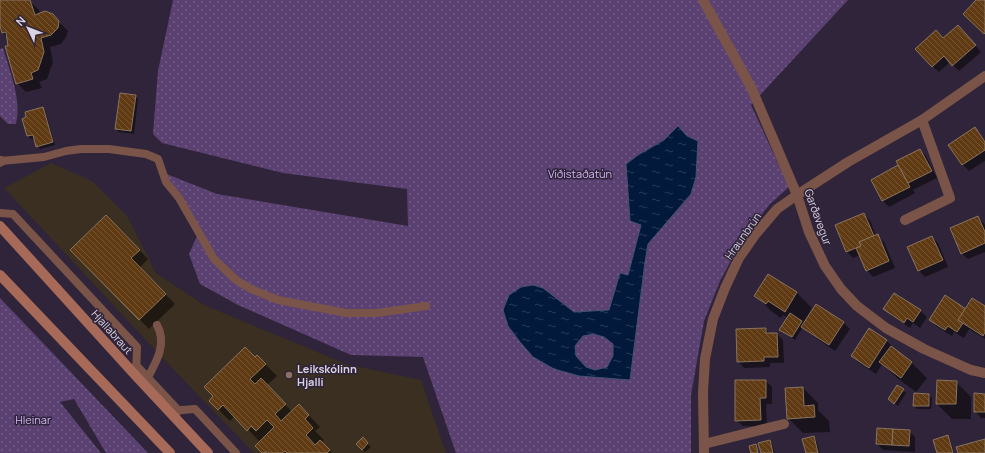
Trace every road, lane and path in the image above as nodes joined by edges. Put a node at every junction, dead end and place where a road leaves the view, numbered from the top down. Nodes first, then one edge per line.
1 (703, 0) edge
2 (985, 76) edge
3 (922, 120) junction
4 (1, 162) edge
5 (798, 195) junction
6 (0, 213) edge
7 (904, 220) dead end
8 (0, 226) edge
9 (0, 275) edge
10 (426, 306) dead end
11 (157, 325) dead end
12 (136, 365) junction
13 (985, 373) edge
14 (136, 376) junction
15 (148, 377) junction
16 (174, 411) junction
17 (784, 424) dead end
18 (704, 448) edge
19 (170, 453) edge
20 (208, 453) edge
21 (236, 453) edge

1 - 5 street, Garðavegur
2 - 3 street, Hraunbrún
3 - 5 street, Hraunbrún
3 - 7 street
4 - 10 lane
5 - 13 street, Garðavegur
5 - 18 street, Hraunbrún
6 - 12 lane
8 - 14 main road, Hjallabraut
9 - 19 main road
11 - 15 lane
12 - 14 lane
12 - 15 lane
14 - 16 main road, Hjallabraut
15 - 16 lane
16 - 20 main road, Hjallabraut
16 - 21 lane
17 - 18 street, Hraunbrún

